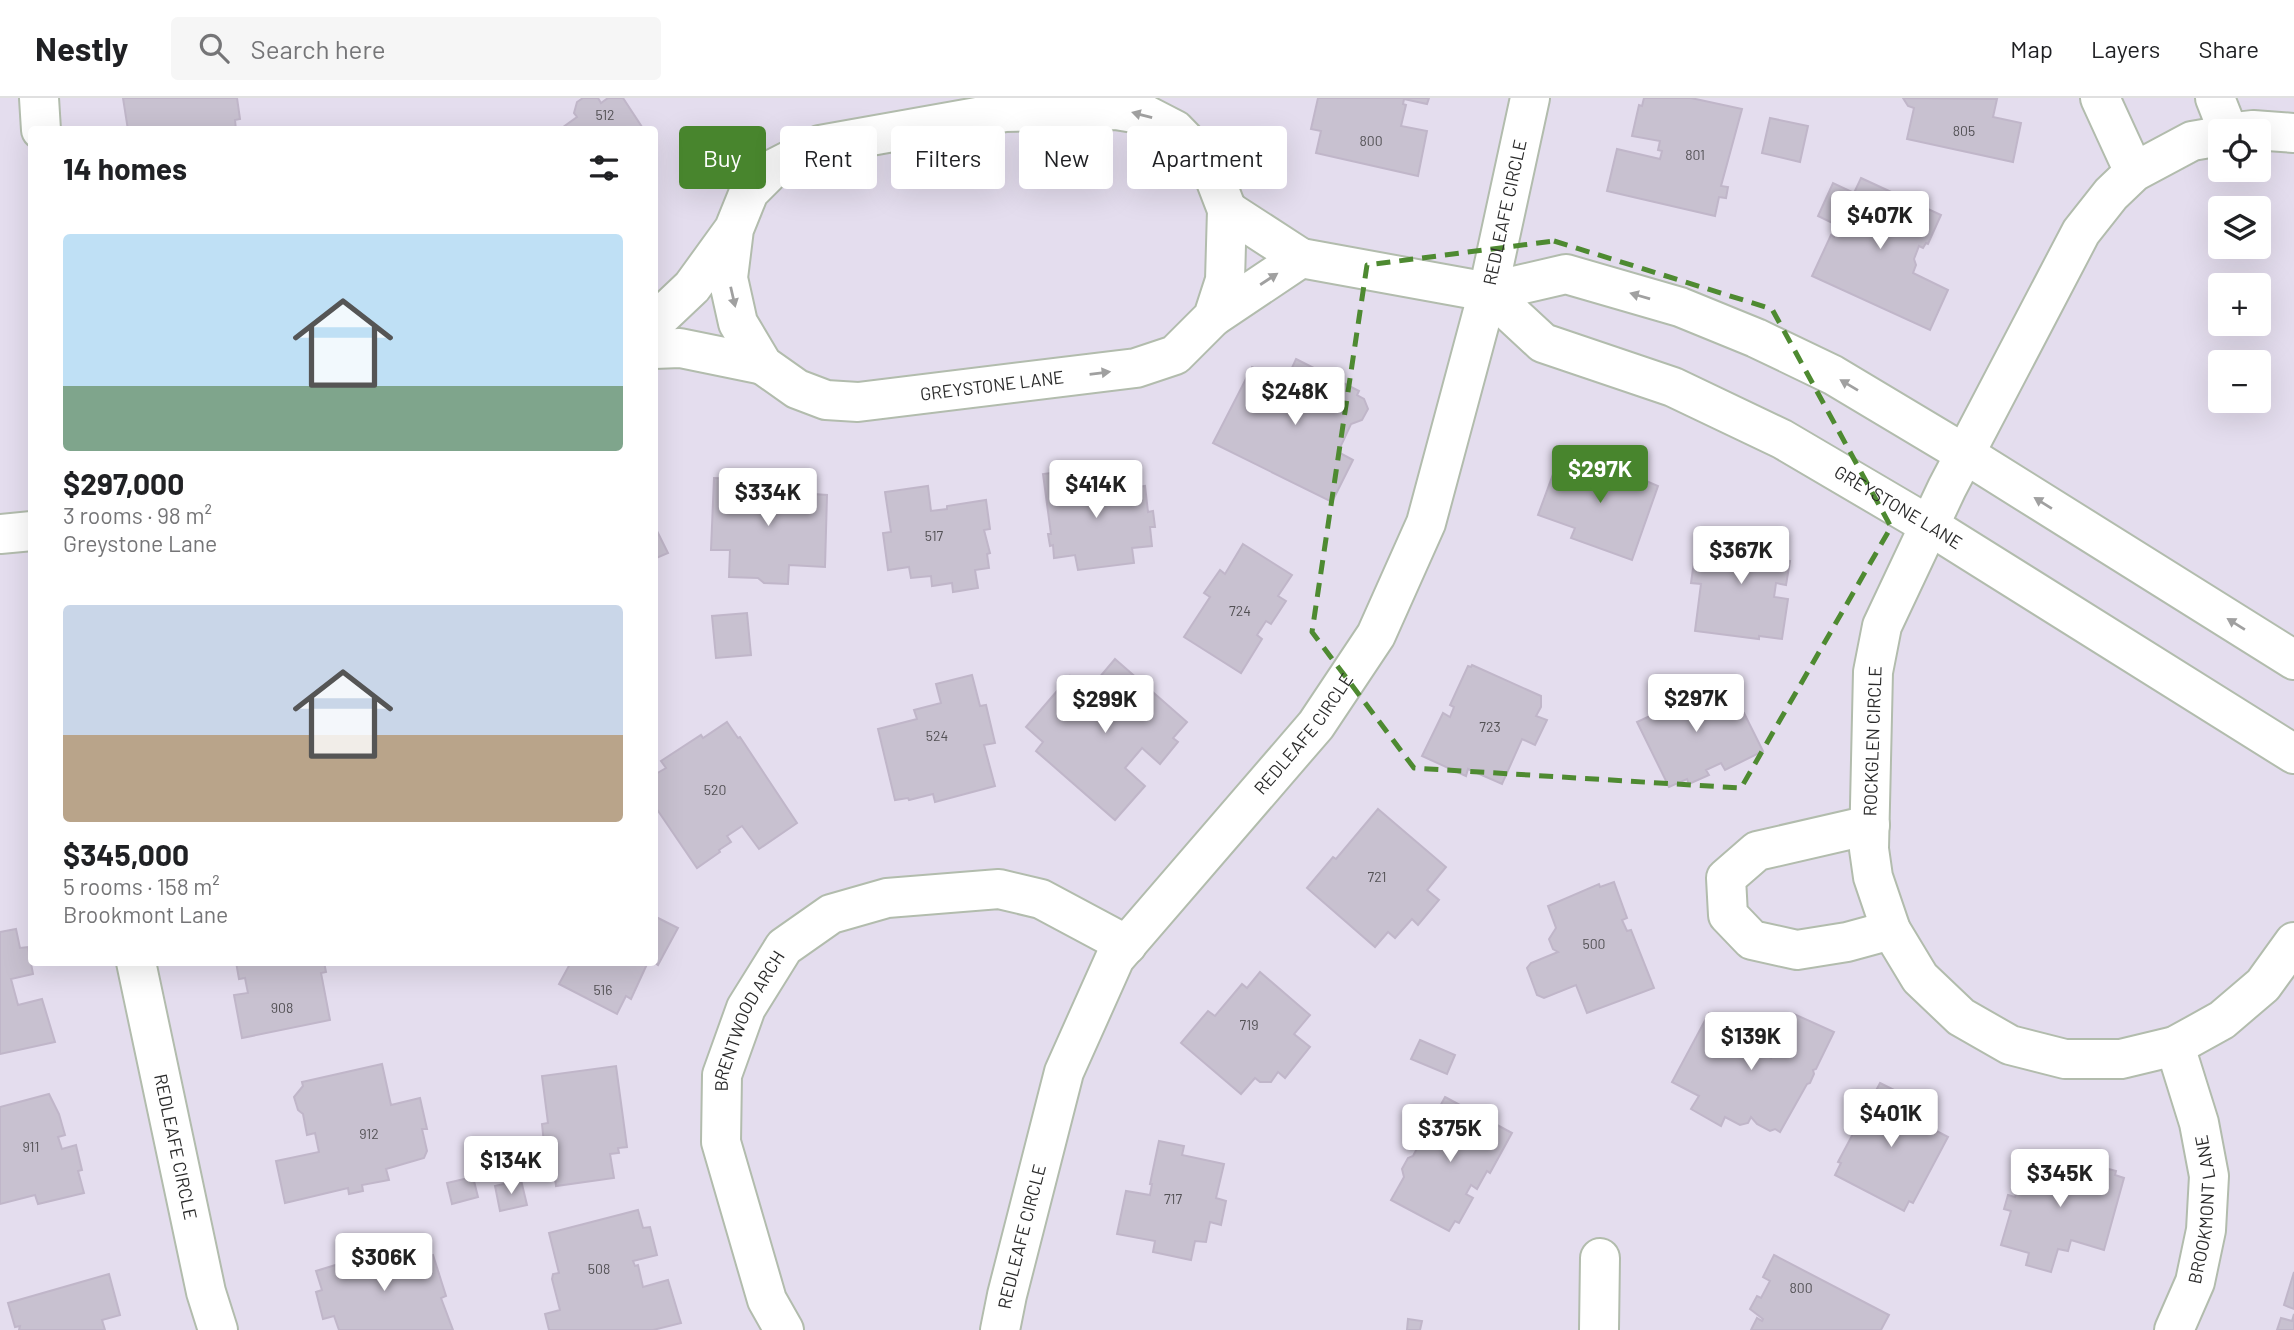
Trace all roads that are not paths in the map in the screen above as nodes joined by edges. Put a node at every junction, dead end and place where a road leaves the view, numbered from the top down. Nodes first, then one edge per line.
1 (39, 98) edge
2 (1530, 98) edge
3 (2100, 98) edge
4 (2215, 98) edge
5 (2223, 119) edge
6 (41, 126) edge
7 (2271, 131) edge
8 (2294, 133) edge
9 (2208, 138) edge
10 (2134, 172) junction
11 (1227, 210) junction
12 (734, 229) junction
13 (1301, 258) junction
14 (1488, 292) junction
15 (1213, 317) junction
16 (658, 319) edge
17 (658, 349) edge
18 (763, 365) junction
19 (1965, 454) junction
20 (1930, 526) junction
21 (28, 531) edge
22 (0, 534) edge
23 (2294, 660) edge
24 (2294, 754) edge
25 (1870, 825) junction
26 (1891, 930) junction
27 (2294, 942) edge
28 (1126, 945) junction
29 (137, 966) edge
30 (2175, 1046) junction
31 (1600, 1258) dead end
32 (218, 1330) edge
33 (784, 1330) edge
34 (1000, 1330) edge
35 (1599, 1330) edge
36 (2174, 1330) edge

1 - 6 street
2 - 14 street, REDLEAFE CIRCLE
3 - 10 street
4 - 5 street
7 - 8 street
9 - 10 street, ROCKGLEN CIRCLE
10 - 19 street, ROCKGLEN CIRCLE
11 -> 12 street, GREYSTONE LANE
11 - 13 street
11 - 15 street, GREYSTONE LANE
12 - 16 street, GREYSTONE LANE
12 -> 18 street, GREYSTONE LANE
13 - 14 street
15 -> 13 street, GREYSTONE LANE
19 -> 14 street
14 - 20 street, GREYSTONE LANE
14 - 28 street, REDLEAFE CIRCLE
18 -> 15 street, GREYSTONE LANE
17 - 18 street, GREYSTONE LANE
19 - 20 street, ROCKGLEN CIRCLE
23 -> 19 street
20 - 24 street, GREYSTONE LANE
20 - 25 street, ROCKGLEN CIRCLE
21 - 22 street
25 - 26 street, ROCKGLEN CIRCLE
25 - 26 street
26 - 30 street, ROCKGLEN CIRCLE
27 - 30 street, ROCKGLEN CIRCLE
28 - 33 street, BRENTWOOD ARCH
28 - 34 street, REDLEAFE CIRCLE
29 - 32 street, REDLEAFE CIRCLE
30 - 36 street, BROOKMONT LANE
31 - 35 street

